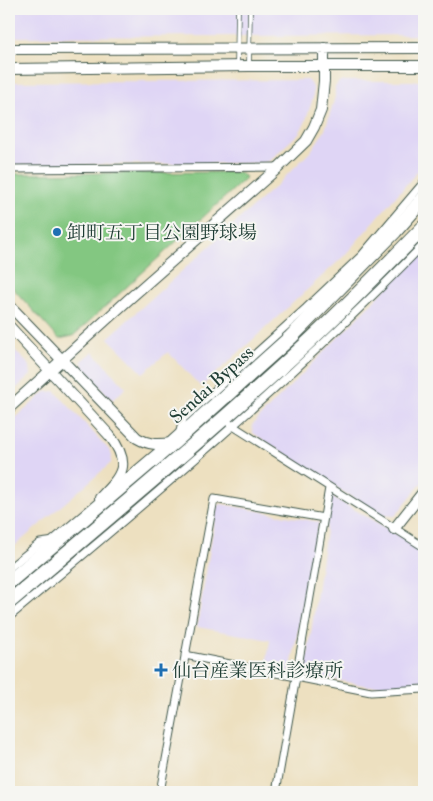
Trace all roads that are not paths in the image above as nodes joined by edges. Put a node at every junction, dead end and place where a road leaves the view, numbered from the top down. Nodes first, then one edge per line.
1 (238, 9) edge
2 (250, 9) edge
3 (238, 48) junction
4 (249, 48) junction
5 (324, 48) junction
6 (424, 48) edge
7 (9, 49) edge
8 (237, 66) junction
9 (249, 66) junction
10 (424, 66) edge
11 (324, 67) junction
12 (9, 69) edge
13 (280, 167) junction
14 (9, 169) edge
15 (424, 182) edge
16 (424, 198) edge
17 (424, 227) edge
18 (424, 244) edge
19 (9, 305) edge
20 (9, 326) edge
21 (63, 360) junction
22 (51, 371) junction
23 (9, 408) edge
24 (228, 423) junction
25 (176, 440) junction
26 (329, 488) junction
27 (424, 491) edge
28 (324, 518) junction
29 (394, 529) junction
30 (61, 538) junction
31 (424, 547) edge
32 (9, 568) edge
33 (9, 582) edge
34 (9, 602) edge
35 (9, 617) edge
36 (185, 655) junction
37 (296, 677) junction
38 (424, 689) edge
39 (160, 792) edge
40 (276, 792) edge

1 - 3 lane
2 - 4 lane
3 - 4 street
3 - 7 street
3 - 8 lane
4 - 5 street
4 - 9 lane
5 - 6 street
5 - 11 street
8 - 9 street
8 - 12 street
9 - 11 street
10 - 11 street
11 - 13 street
13 - 14 street
13 - 21 street
15 - 25 street
16 - 25 highway, Sendai Bypass
17 - 24 highway, Sendai Bypass
18 - 24 street
19 - 21 street
20 - 22 street
21 - 22 street
21 - 25 street
22 - 23 street
22 - 30 street
24 - 26 street
24 - 34 highway, Sendai Bypass
24 - 35 street
25 - 30 highway, Sendai Bypass
26 - 28 street
26 - 29 street
27 - 29 street
28 - 36 street
28 - 37 street
29 - 31 street
30 - 32 street
30 - 33 highway, Sendai Bypass
36 - 37 street
36 - 39 street
37 - 38 street
37 - 40 street

